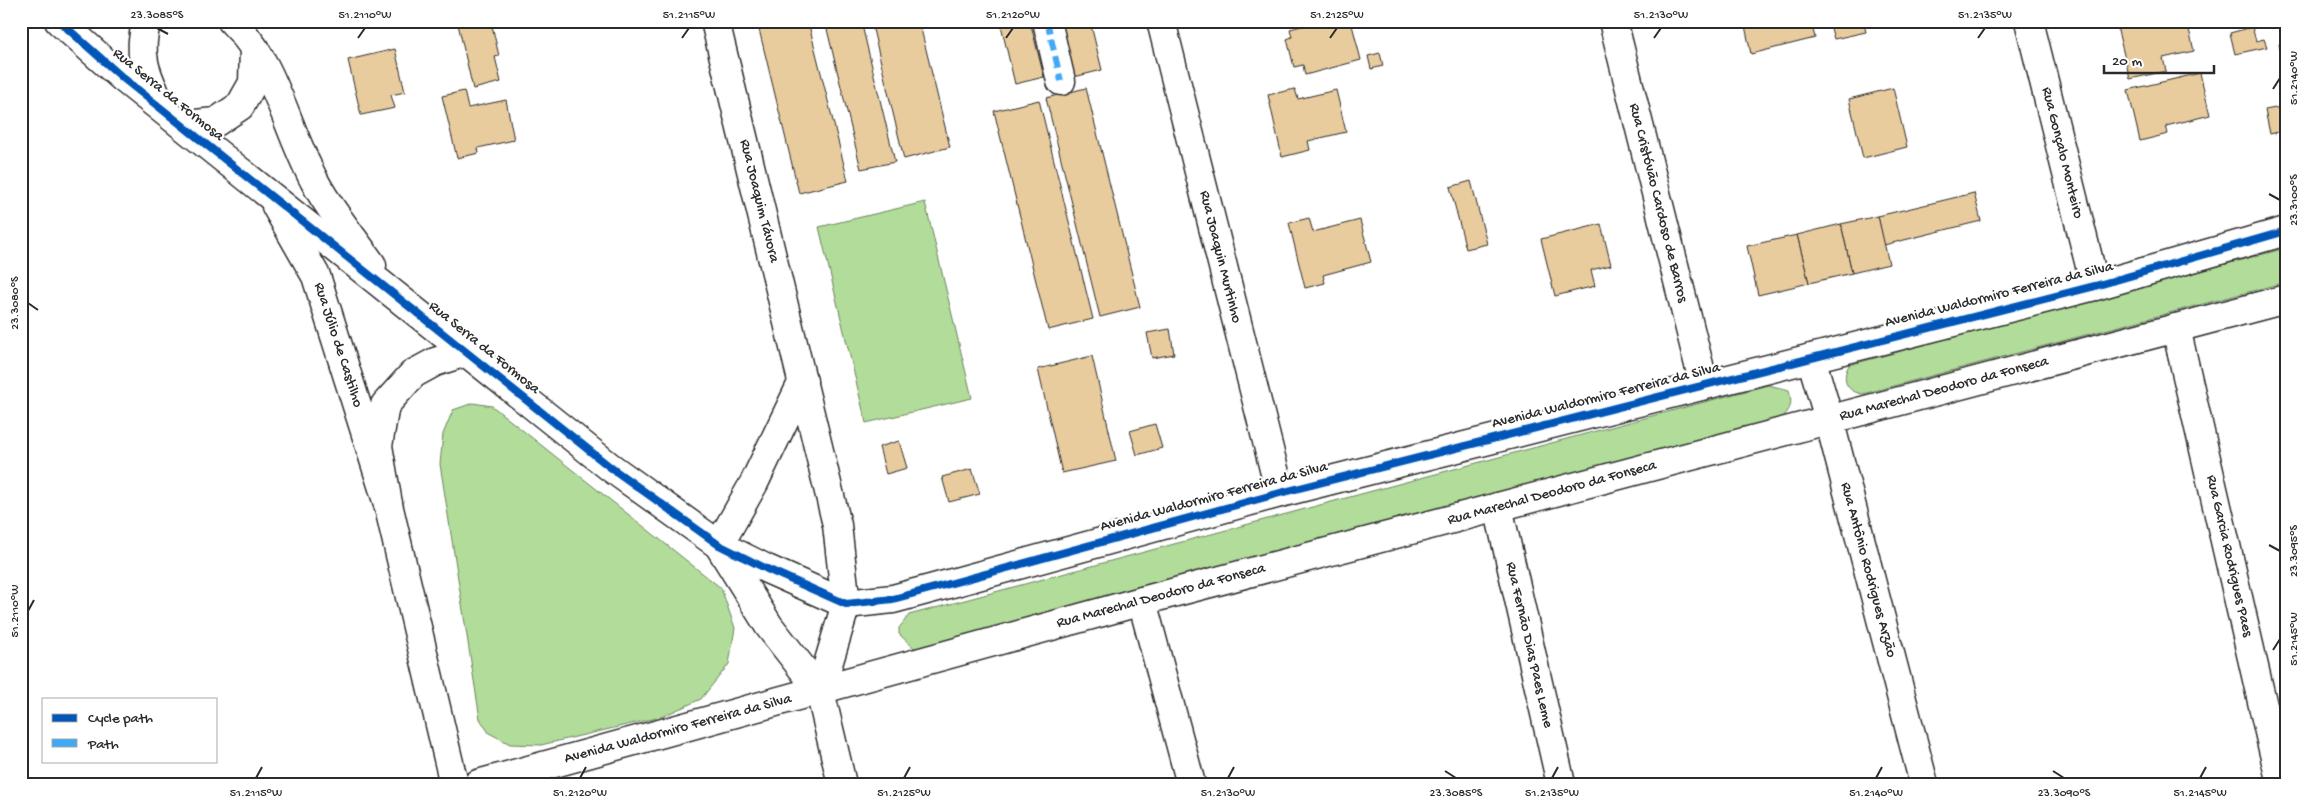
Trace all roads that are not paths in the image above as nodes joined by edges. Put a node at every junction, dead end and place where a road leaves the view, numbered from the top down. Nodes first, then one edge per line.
1 (59, 21) edge
2 (147, 21) edge
3 (232, 21) edge
4 (255, 21) edge
5 (715, 21) edge
6 (1047, 21) edge
7 (1161, 21) edge
8 (1613, 21) edge
9 (2029, 21) edge
10 (254, 49) junction
11 (1061, 81) dead end
12 (162, 109) junction
13 (184, 126) junction
14 (270, 194) junction
15 (2286, 231) edge
16 (2095, 286) junction
17 (390, 290) junction
18 (2286, 299) edge
19 (2176, 328) junction
20 (466, 352) junction
21 (1811, 358) junction
22 (803, 381) junction
23 (1704, 385) junction
24 (1829, 419) junction
25 (1280, 493) junction
26 (388, 504) junction
27 (1498, 507) junction
28 (719, 545) junction
29 (934, 588) joint
30 (1142, 600) junction
31 (846, 604) junction
32 (820, 690) junction
33 (454, 784) edge
34 (478, 784) edge
35 (842, 784) edge
36 (1191, 784) edge
37 (1561, 784) edge
38 (1924, 784) edge
39 (2281, 784) edge

1 - 12 street, Rua Serra da Formosa
2 - 12 street
3 - 10 street, Rua Serra da Formosa
4 - 10 street
5 - 22 street, Rua Joaquim Távora
6 - 11 street
7 - 25 street, Rua Joaquin Murtinho
8 - 23 street, Rua Cristóvão Cardoso de Barros
9 - 16 street, Rua Gonçalo Monteiro
10 - 13 street
10 - 17 street, Rua Serra da Formosa
12 - 13 street, Rua Serra da Formosa
13 - 14 street, Rua Serra da Formosa
14 - 17 street, Rua Serra da Formosa
14 - 26 street, Rua Júlio de Castilho
15 - 16 street, Avenida Waldormiro Ferreira da Silva
16 - 21 street, Avenida Waldormiro Ferreira da Silva
17 - 20 street, Rua Serra da Formosa
18 - 19 street, Rua Marechal Deodoro da Fonseca
19 - 24 street, Rua Marechal Deodoro da Fonseca
19 - 39 street, Rua Garcia Rodrigues Paes
20 - 26 street, Rua Júlio de Castilho
20 - 28 street, Rua Serra da Formosa
21 - 23 street, Avenida Waldormiro Ferreira da Silva
21 - 24 street, Rua Antônio Rodrigues Arzão
22 - 28 street
22 - 31 street, Rua Joaquim Távora
23 - 25 street, Avenida Waldormiro Ferreira da Silva
24 - 27 street, Rua Marechal Deodoro da Fonseca
24 - 38 street, Rua Antônio Rodrigues Arzão
25 - 29 street, Avenida Waldormiro Ferreira da Silva
26 - 33 street, Rua Júlio de Castilho
27 - 30 street, Rua Marechal Deodoro da Fonseca
27 - 37 street, Rua Fernão Dias Paes Leme
28 - 31 street, Rua Serra da Formosa
28 - 32 street, Rua Serra da Formosa
29 - 31 street, Rua Serra da Formosa
30 - 32 street, Rua Marechal Deodoro da Fonseca
30 - 36 street
31 - 32 street, Rua Joaquim Távora
32 - 34 street, Avenida Waldormiro Ferreira da Silva
32 - 35 street

